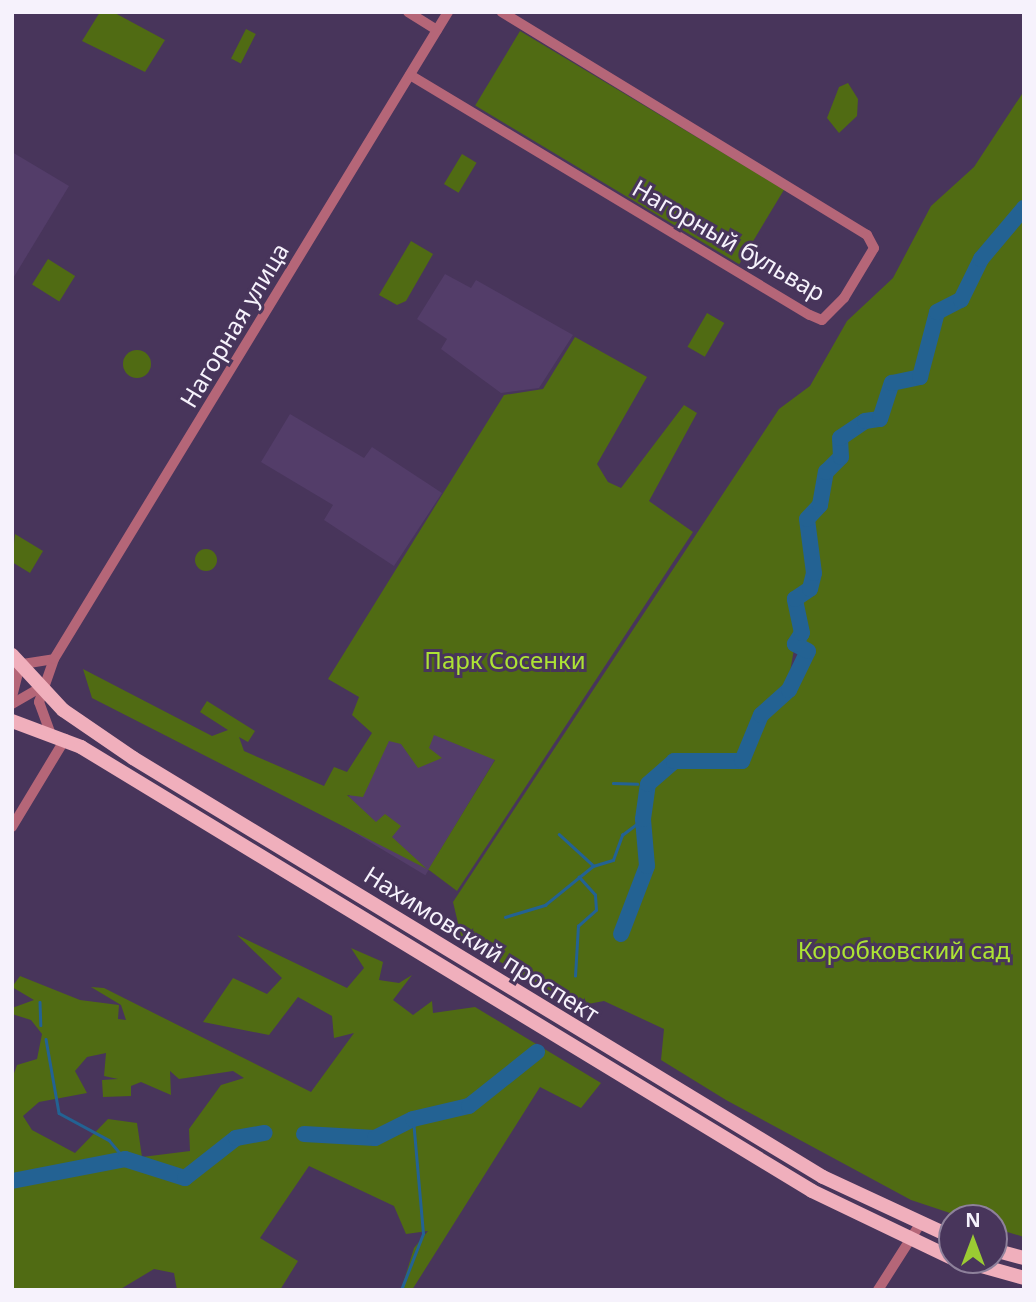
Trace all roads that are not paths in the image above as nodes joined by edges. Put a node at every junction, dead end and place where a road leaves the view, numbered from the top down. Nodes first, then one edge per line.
1 (408, 12) edge
2 (448, 12) edge
3 (502, 12) edge
4 (437, 30) junction
5 (410, 75) junction
6 (54, 659) junction
7 (19, 660) edge
8 (41, 687) junction
9 (12, 697) edge
10 (12, 704) edge
11 (68, 715) junction
12 (12, 721) edge
13 (50, 732) junction
14 (65, 739) junction
15 (12, 827) edge
16 (919, 1224) junction
17 (938, 1231) edge
18 (911, 1241) junction
19 (938, 1252) edge
20 (878, 1290) edge

1 - 4 street
2 - 4 street, Нагорная улица
3 - 5 street, Нагорный бульвар
4 - 5 street, Нагорная улица
5 - 6 street, Нагорная улица
6 - 7 street
6 - 8 street, Нагорная улица
6 - 11 street
7 - 8 main road, Нахимовский проспект
7 - 9 street
8 - 10 street
8 - 11 main road, Нахимовский проспект
8 - 13 street, Нагорная улица
11 - 16 main road, Нахимовский проспект
12 - 13 main road, Нахимовский проспект
13 - 14 main road, Нахимовский проспект
14 - 15 street
14 - 18 main road, Нахимовский проспект
16 - 17 main road, Нахимовский проспект
16 - 18 street
18 - 19 main road, Нахимовский проспект
18 - 20 street

